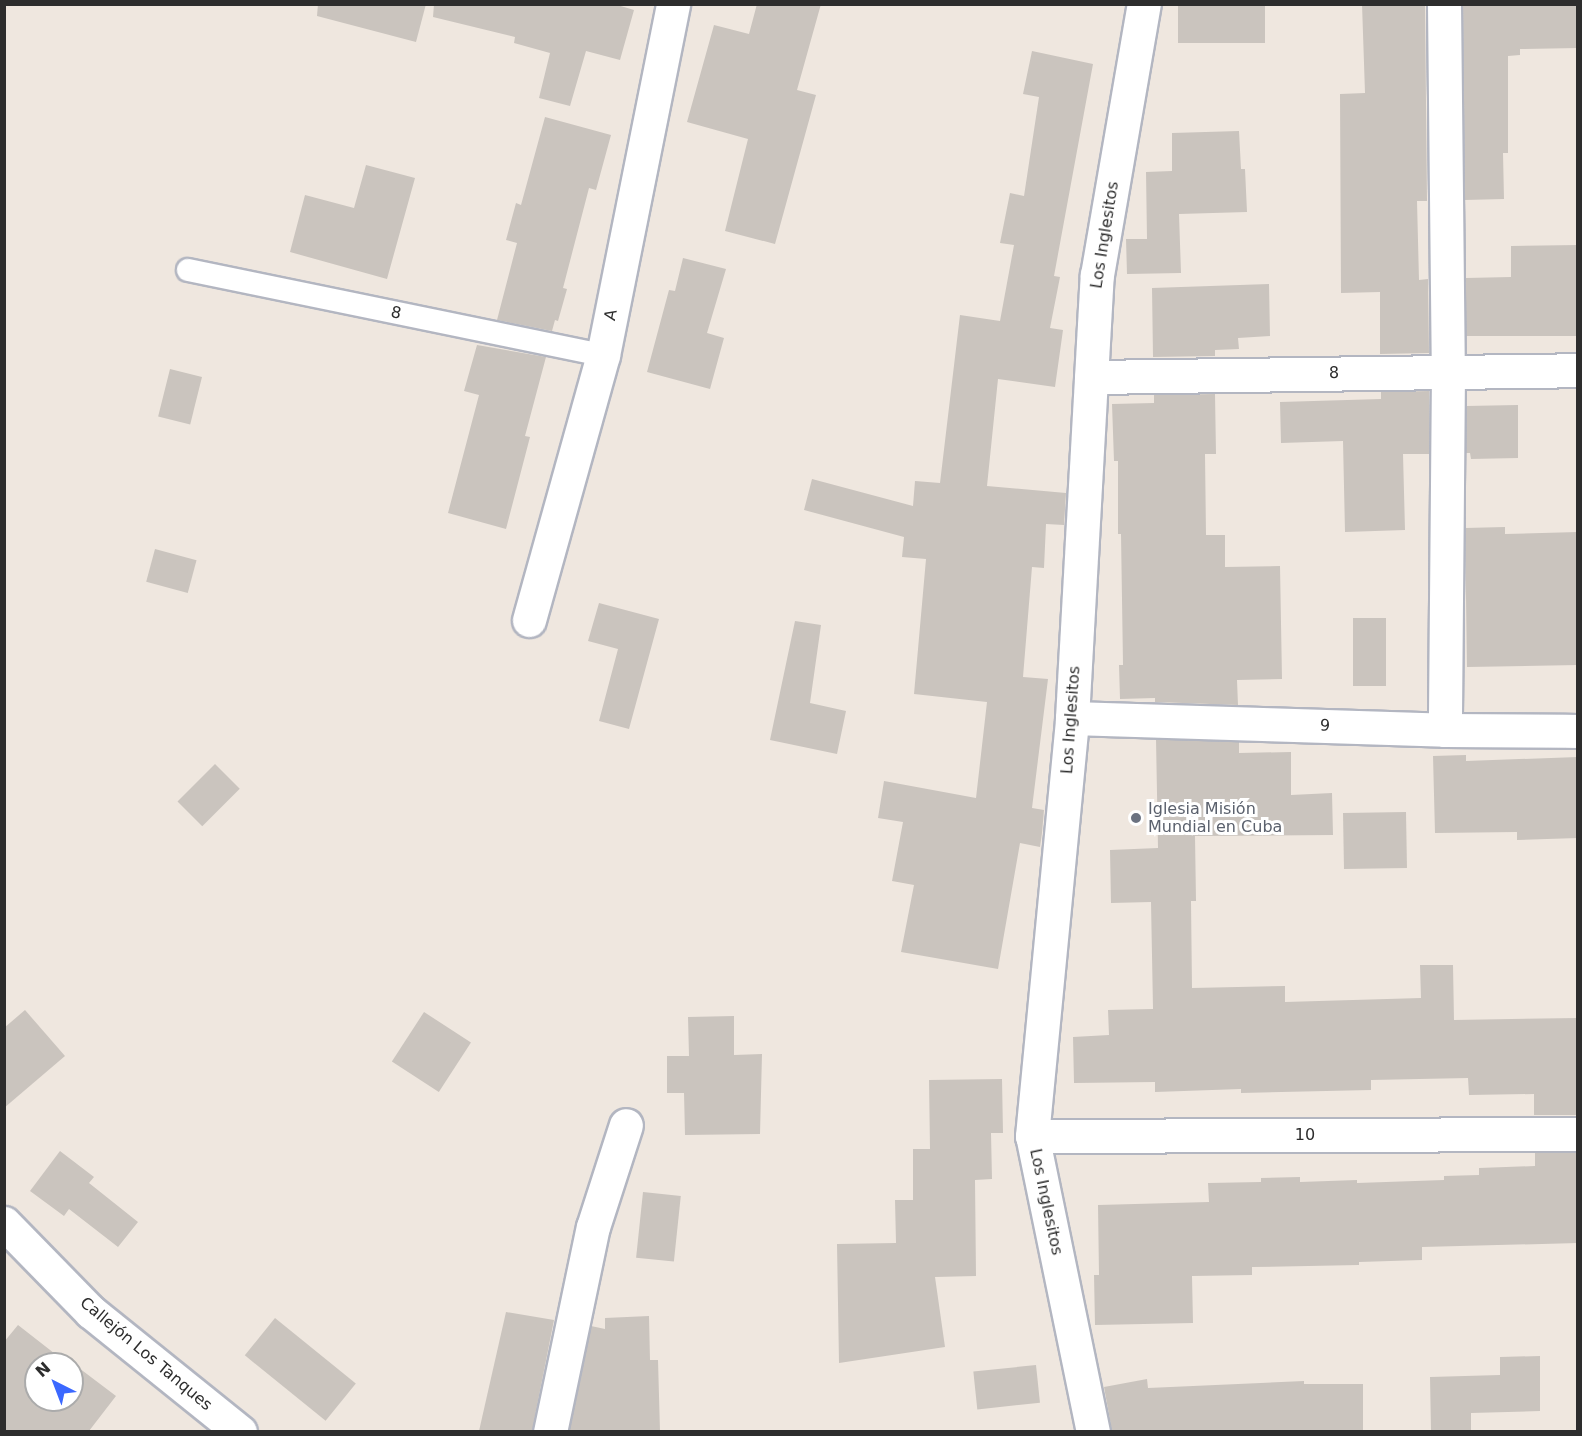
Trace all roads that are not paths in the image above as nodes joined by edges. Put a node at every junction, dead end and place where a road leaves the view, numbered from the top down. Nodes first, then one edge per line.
1 (673, 4) edge
2 (1144, 4) edge
3 (1444, 4) edge
4 (188, 270) dead end
5 (603, 355) junction
6 (1578, 370) edge
7 (1448, 371) junction
8 (1091, 377) junction
9 (529, 620) dead end
10 (1072, 718) junction
11 (1445, 730) junction
12 (1578, 731) edge
13 (626, 1125) dead end
14 (1578, 1134) edge
15 (1032, 1137) junction
16 (4, 1223) edge
17 (240, 1431) edge
18 (550, 1431) edge
19 (1093, 1431) edge

1 - 5 street, A
2 - 8 street, Los Inglesitos
3 - 7 street
4 - 5 lane, 8
5 - 9 street, A
6 - 7 street, 8
7 - 8 street, 8
7 - 11 street
8 - 10 street, Los Inglesitos
10 - 11 street, 9
10 - 15 street, Los Inglesitos
11 - 12 street, 9
13 - 18 street
14 - 15 street, 10
15 - 19 street, Los Inglesitos
16 - 17 street, Callejón Los Tanques

